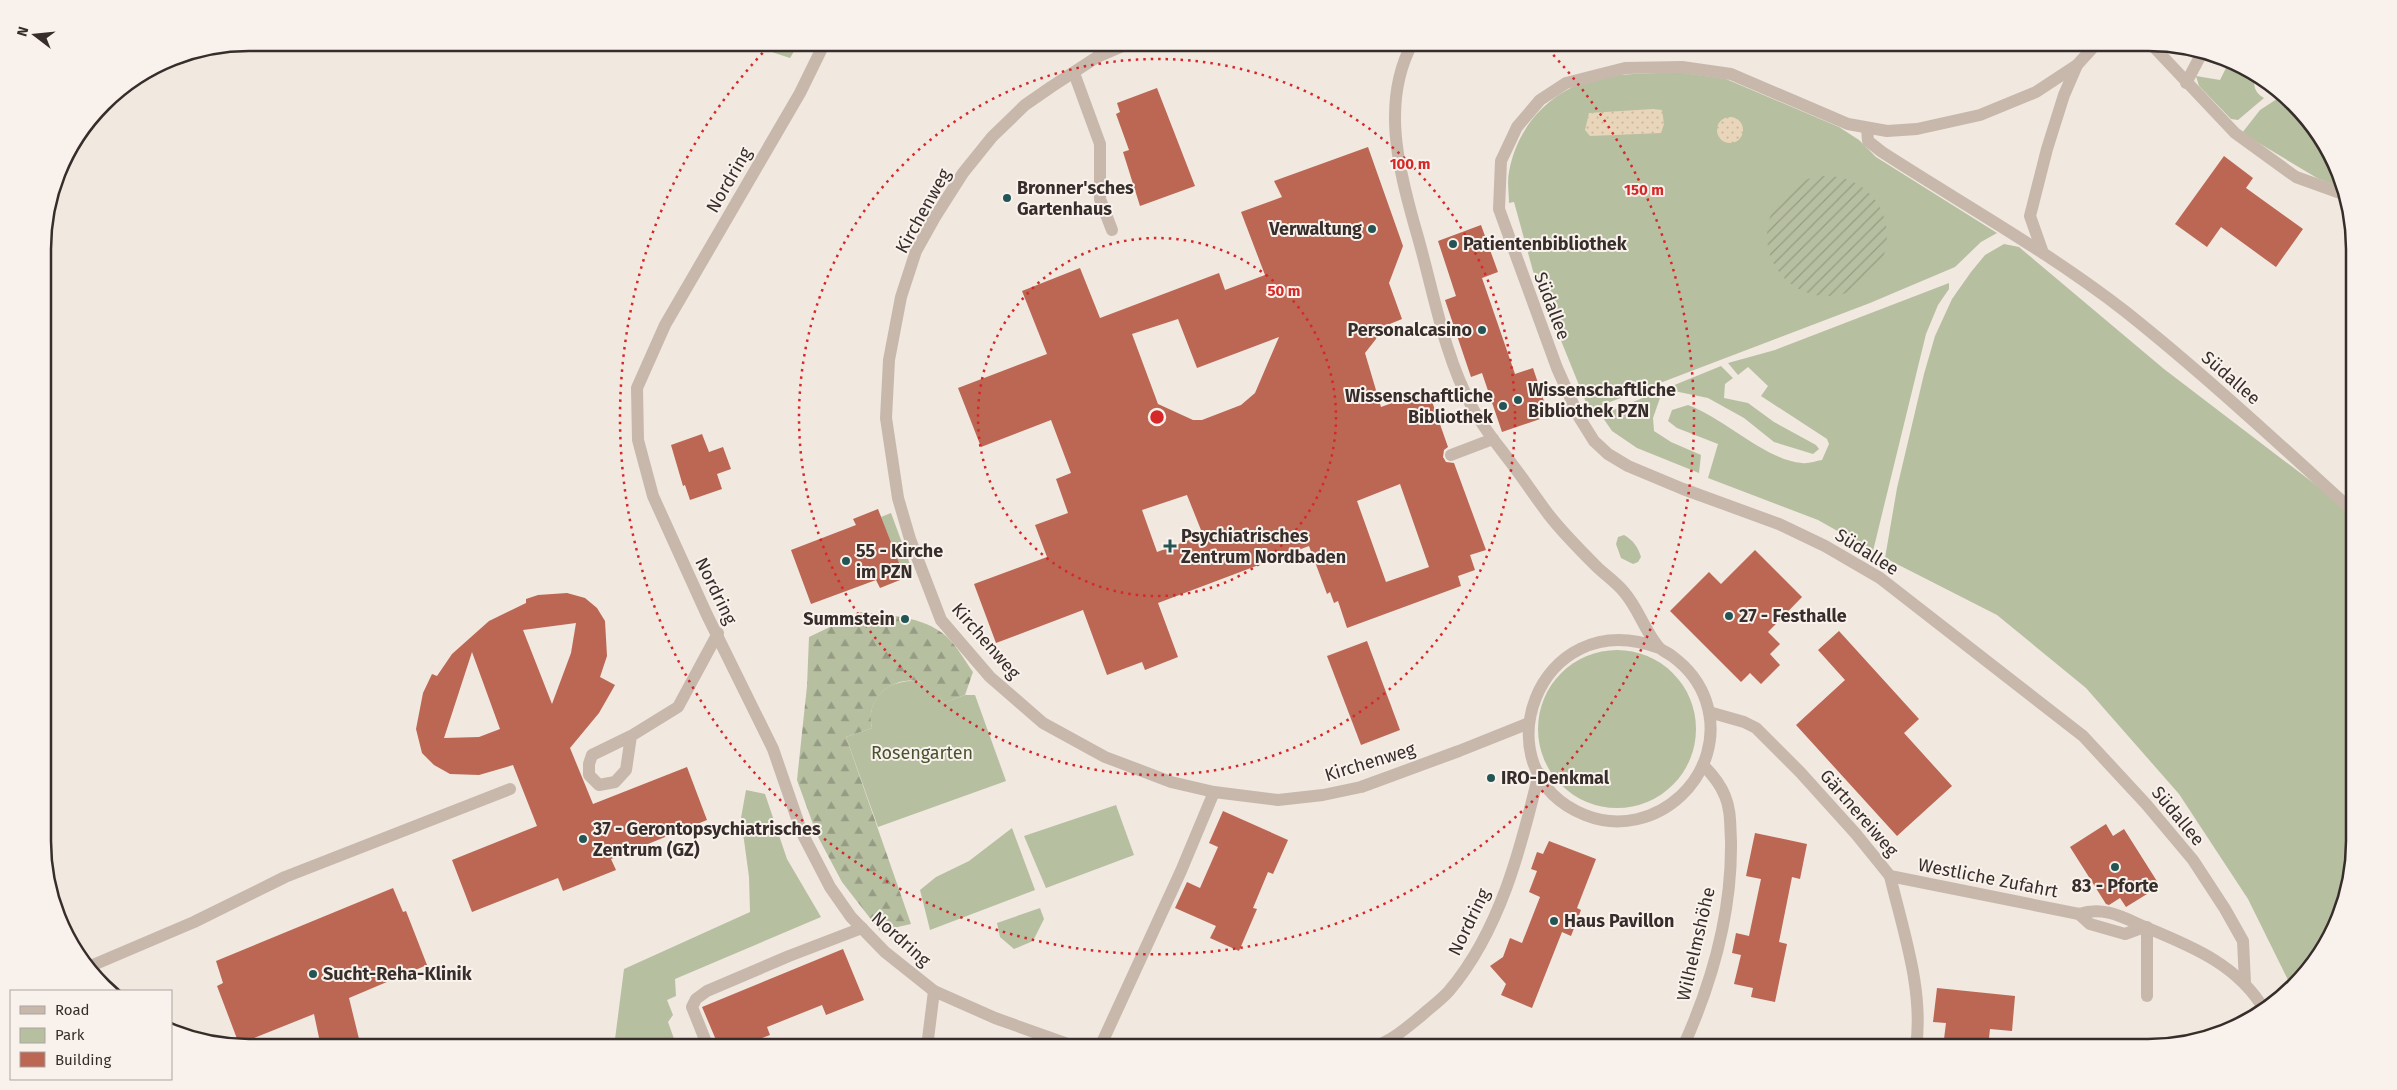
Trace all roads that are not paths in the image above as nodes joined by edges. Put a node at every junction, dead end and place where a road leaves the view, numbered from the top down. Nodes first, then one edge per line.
1 (821, 51) edge
2 (1111, 51) edge
3 (1409, 51) edge
4 (2090, 51) edge
5 (2158, 52) edge
6 (2199, 58) edge
7 (2077, 65) junction
8 (1074, 72) junction
9 (2186, 83) junction
10 (1867, 128) junction
11 (2337, 192) edge
12 (1112, 230) dead end
13 (2043, 253) junction
14 (1493, 439) junction
15 (1451, 455) dead end
16 (2346, 505) edge
17 (718, 633) junction
18 (1659, 648) junction
19 (1709, 712) junction
20 (1529, 722) junction
21 (631, 736) dead end
22 (1704, 765) junction
23 (1539, 773) junction
24 (510, 789) dead end
25 (1214, 792) junction
26 (1890, 876) junction
27 (2146, 927) junction
28 (862, 928) junction
29 (95, 964) edge
30 (2245, 983) junction
31 (934, 991) junction
32 (2147, 996) dead end
33 (2260, 1004) edge
34 (705, 1039) edge
35 (928, 1039) edge
36 (1054, 1039) edge
37 (1104, 1039) edge
38 (1391, 1039) edge
39 (1688, 1039) edge
40 (1916, 1039) edge

1 - 17 street, Nordring
2 - 8 street, Kirchenweg
3 - 14 street
4 - 7 street
5 - 9 street
6 - 9 street
7 - 10 street
7 - 13 street
8 - 12 street
8 - 25 street, Kirchenweg
9 - 11 street
10 - 13 street, Südallee
10 - 30 street, Südallee
13 - 16 street, Südallee
14 - 15 street
14 - 18 street
17 - 21 street
17 - 28 street, Nordring
18 - 19 street
18 - 20 street
19 - 22 street
19 - 26 street, Gärtnereiweg
20 - 23 street
20 - 25 street, Kirchenweg
22 - 23 street
22 - 39 street, Wilhelmshöhe
23 - 38 street, Nordring
24 - 29 street
25 - 37 street
26 - 27 street, Westliche Zufahrt
26 - 40 street, Gärtnereiweg
27 - 30 street, Westliche Zufahrt
27 - 32 street
28 - 31 street, Nordring
28 - 34 street
30 - 33 street, Westliche Zufahrt
31 - 35 street
31 - 36 street, Nordring

